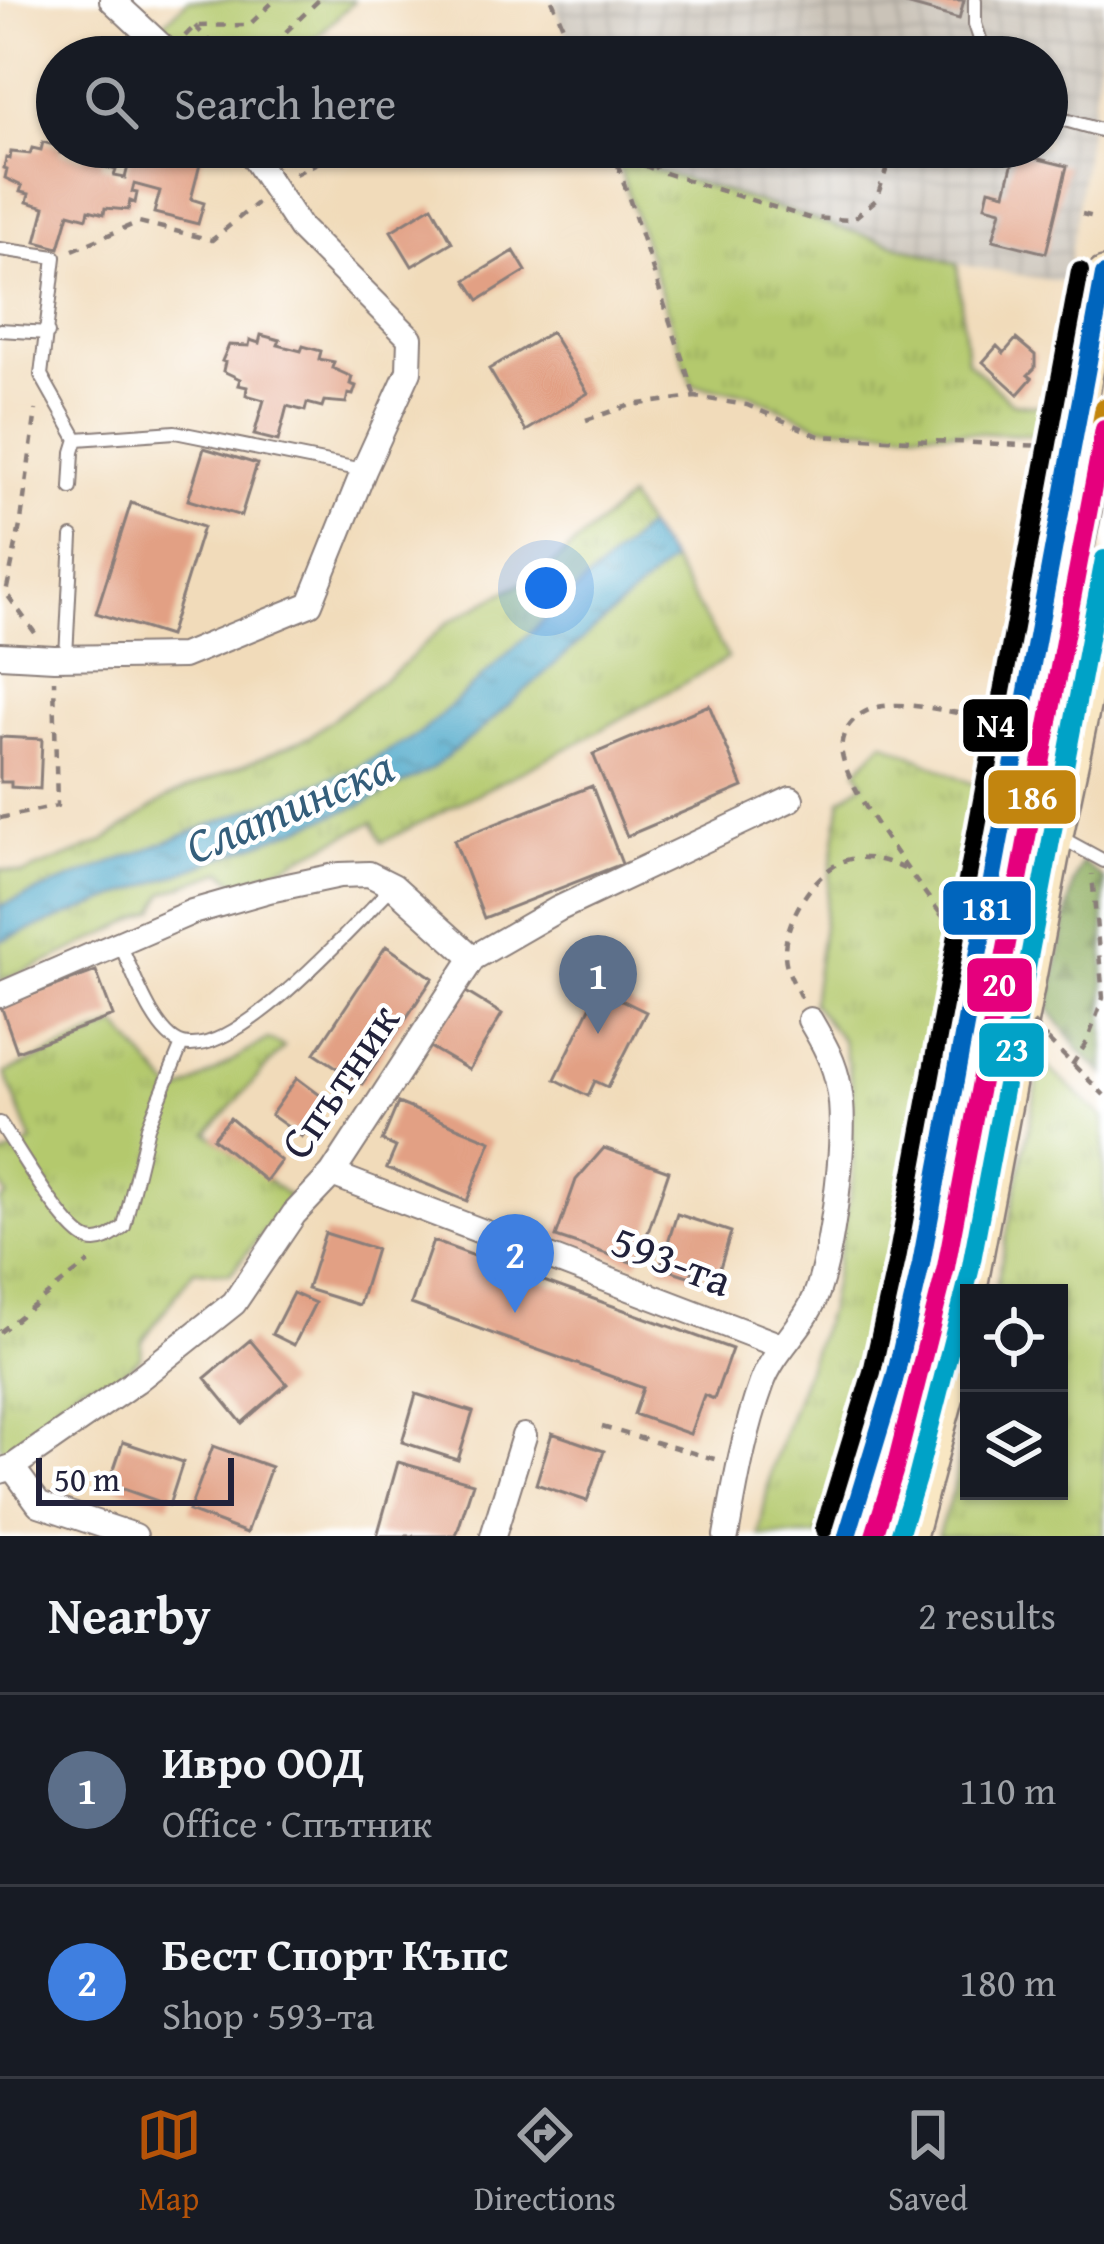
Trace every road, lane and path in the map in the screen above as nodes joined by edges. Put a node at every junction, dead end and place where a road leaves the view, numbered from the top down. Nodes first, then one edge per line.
1 (112, 0) edge
2 (275, 0) edge
3 (319, 0) edge
4 (552, 0) edge
5 (975, 0) edge
6 (195, 26) junction
7 (151, 36) edge
8 (187, 36) edge
9 (204, 36) edge
10 (282, 36) edge
11 (567, 36) edge
12 (979, 36) edge
13 (1068, 121) edge
14 (1104, 130) edge
15 (261, 168) edge
16 (307, 168) edge
17 (619, 168) edge
18 (652, 168) edge
19 (656, 168) edge
20 (887, 168) edge
21 (658, 171) junction
22 (274, 190) junction
23 (1082, 214) dead end
24 (1094, 217) dead end
25 (0, 249) edge
26 (56, 257) junction
27 (1104, 275) edge
28 (0, 330) edge
29 (47, 333) junction
30 (41, 375) junction
31 (695, 398) junction
32 (586, 420) dead end
33 (77, 439) junction
34 (1051, 446) dead end
35 (1104, 465) edge
36 (364, 470) junction
37 (71, 488) dead end
38 (72, 537) dead end
39 (1104, 607) edge
40 (0, 655) edge
41 (60, 658) junction
42 (1022, 728) junction
43 (790, 799) dead end
44 (0, 818) edge
45 (1056, 835) junction
46 (1090, 853) junction
47 (1104, 861) edge
48 (909, 872) junction
49 (393, 886) junction
50 (119, 943) junction
51 (473, 958) junction
52 (0, 995) edge
53 (1104, 998) edge
54 (810, 1020) joint
55 (182, 1044) junction
56 (1072, 1065) junction
57 (1104, 1095) edge
58 (0, 1123) edge
59 (332, 1174) junction
60 (109, 1238) junction
61 (971, 1284) edge
62 (0, 1332) edge
63 (960, 1336) edge
64 (781, 1346) junction
65 (602, 1427) dead end
66 (524, 1436) dead end
67 (739, 1466) junction
68 (6, 1469) edge
69 (135, 1536) edge
70 (493, 1536) edge
71 (726, 1536) edge
72 (847, 1536) edge
73 (878, 1536) edge
74 (909, 1536) edge

1 - 7 street
2 - 6 path
3 - 10 path
4 - 11 path
5 - 12 lane
6 - 8 path
6 - 9 path
13 - 14 lane
15 - 22 street
16 - 22 path
17 - 31 path
18 - 21 path
19 - 21 path
20 - 21 path
22 - 26 path
22 - 36 street
23 - 24 path
25 - 26 lane
26 - 29 lane
27 - 42 main road
28 - 29 lane
29 - 30 lane
30 - 33 lane
30 - 41 path
31 - 32 path
31 - 34 path
33 - 36 lane
33 - 37 lane
35 - 73 lane
36 - 41 street
38 - 41 lane
39 - 45 main road
40 - 41 street
41 - 44 path
42 - 48 path
42 - 72 main road
43 - 51 street, Спътник
45 - 46 lane
45 - 61 main road
46 - 47 lane
46 - 53 path
48 - 54 path
48 - 56 path, bridge
49 - 50 street
49 - 51 street
49 - 55 lane
50 - 52 street
50 - 55 lane
51 - 59 street, Спътник
53 - 56 path
54 - 64 street
55 - 60 lane
56 - 57 path
58 - 60 lane
59 - 64 street, 593-та
59 - 68 street, Спътник
60 - 62 path
63 - 74 main road
64 - 67 street
65 - 67 path
66 - 70 street
67 - 71 street
68 - 69 street

